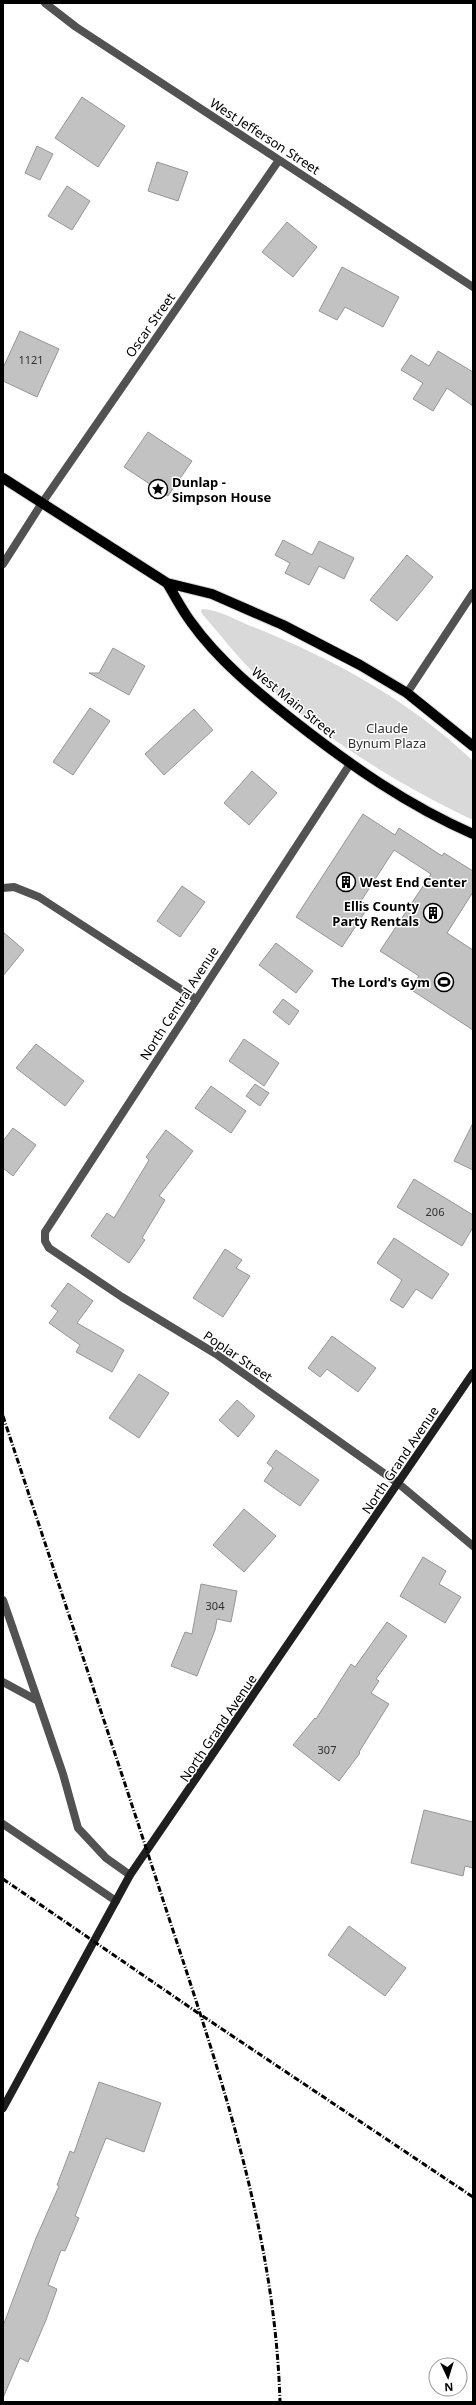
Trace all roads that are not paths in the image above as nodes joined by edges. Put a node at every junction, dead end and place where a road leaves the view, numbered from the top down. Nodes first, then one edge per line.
1 (45, 3) edge
2 (278, 160) junction
3 (473, 287) edge
4 (3, 478) edge
5 (42, 504) junction
6 (3, 564) edge
7 (167, 583) junction
8 (473, 593) edge
9 (406, 693) junction
10 (473, 746) edge
11 (350, 764) junction
12 (473, 834) edge
13 (3, 888) edge
14 (196, 999) junction
15 (59, 1254) joint
16 (473, 1374) edge
17 (399, 1484) junction
18 (473, 1546) edge
19 (3, 1600) edge
20 (3, 1682) edge
21 (38, 1701) junction
22 (3, 1824) edge
23 (130, 1875) junction
24 (116, 1902) junction
25 (3, 2108) edge

1 - 2 street, West Jefferson Street
2 - 3 street, West Jefferson Street
2 - 5 street, Oscar Street
4 - 5 main road, West Main Street
5 - 6 street, Oscar Street
5 - 7 main road, West Main Street
7 - 9 main road, West Main Street
7 - 11 main road, West Main Street
8 - 9 street
9 - 10 main road, West Main Street
11 - 12 main road, West Main Street
11 - 14 street, North Central Avenue
13 - 14 street
14 - 15 street, North Central Avenue
15 - 17 street, Poplar Street
16 - 17 main road, North Grand Avenue
17 - 18 street, Poplar Street
17 - 23 main road, North Grand Avenue
19 - 21 street
20 - 21 street
21 - 23 street
22 - 24 street
23 - 24 main road, North Grand Avenue
24 - 25 main road, North Grand Avenue

